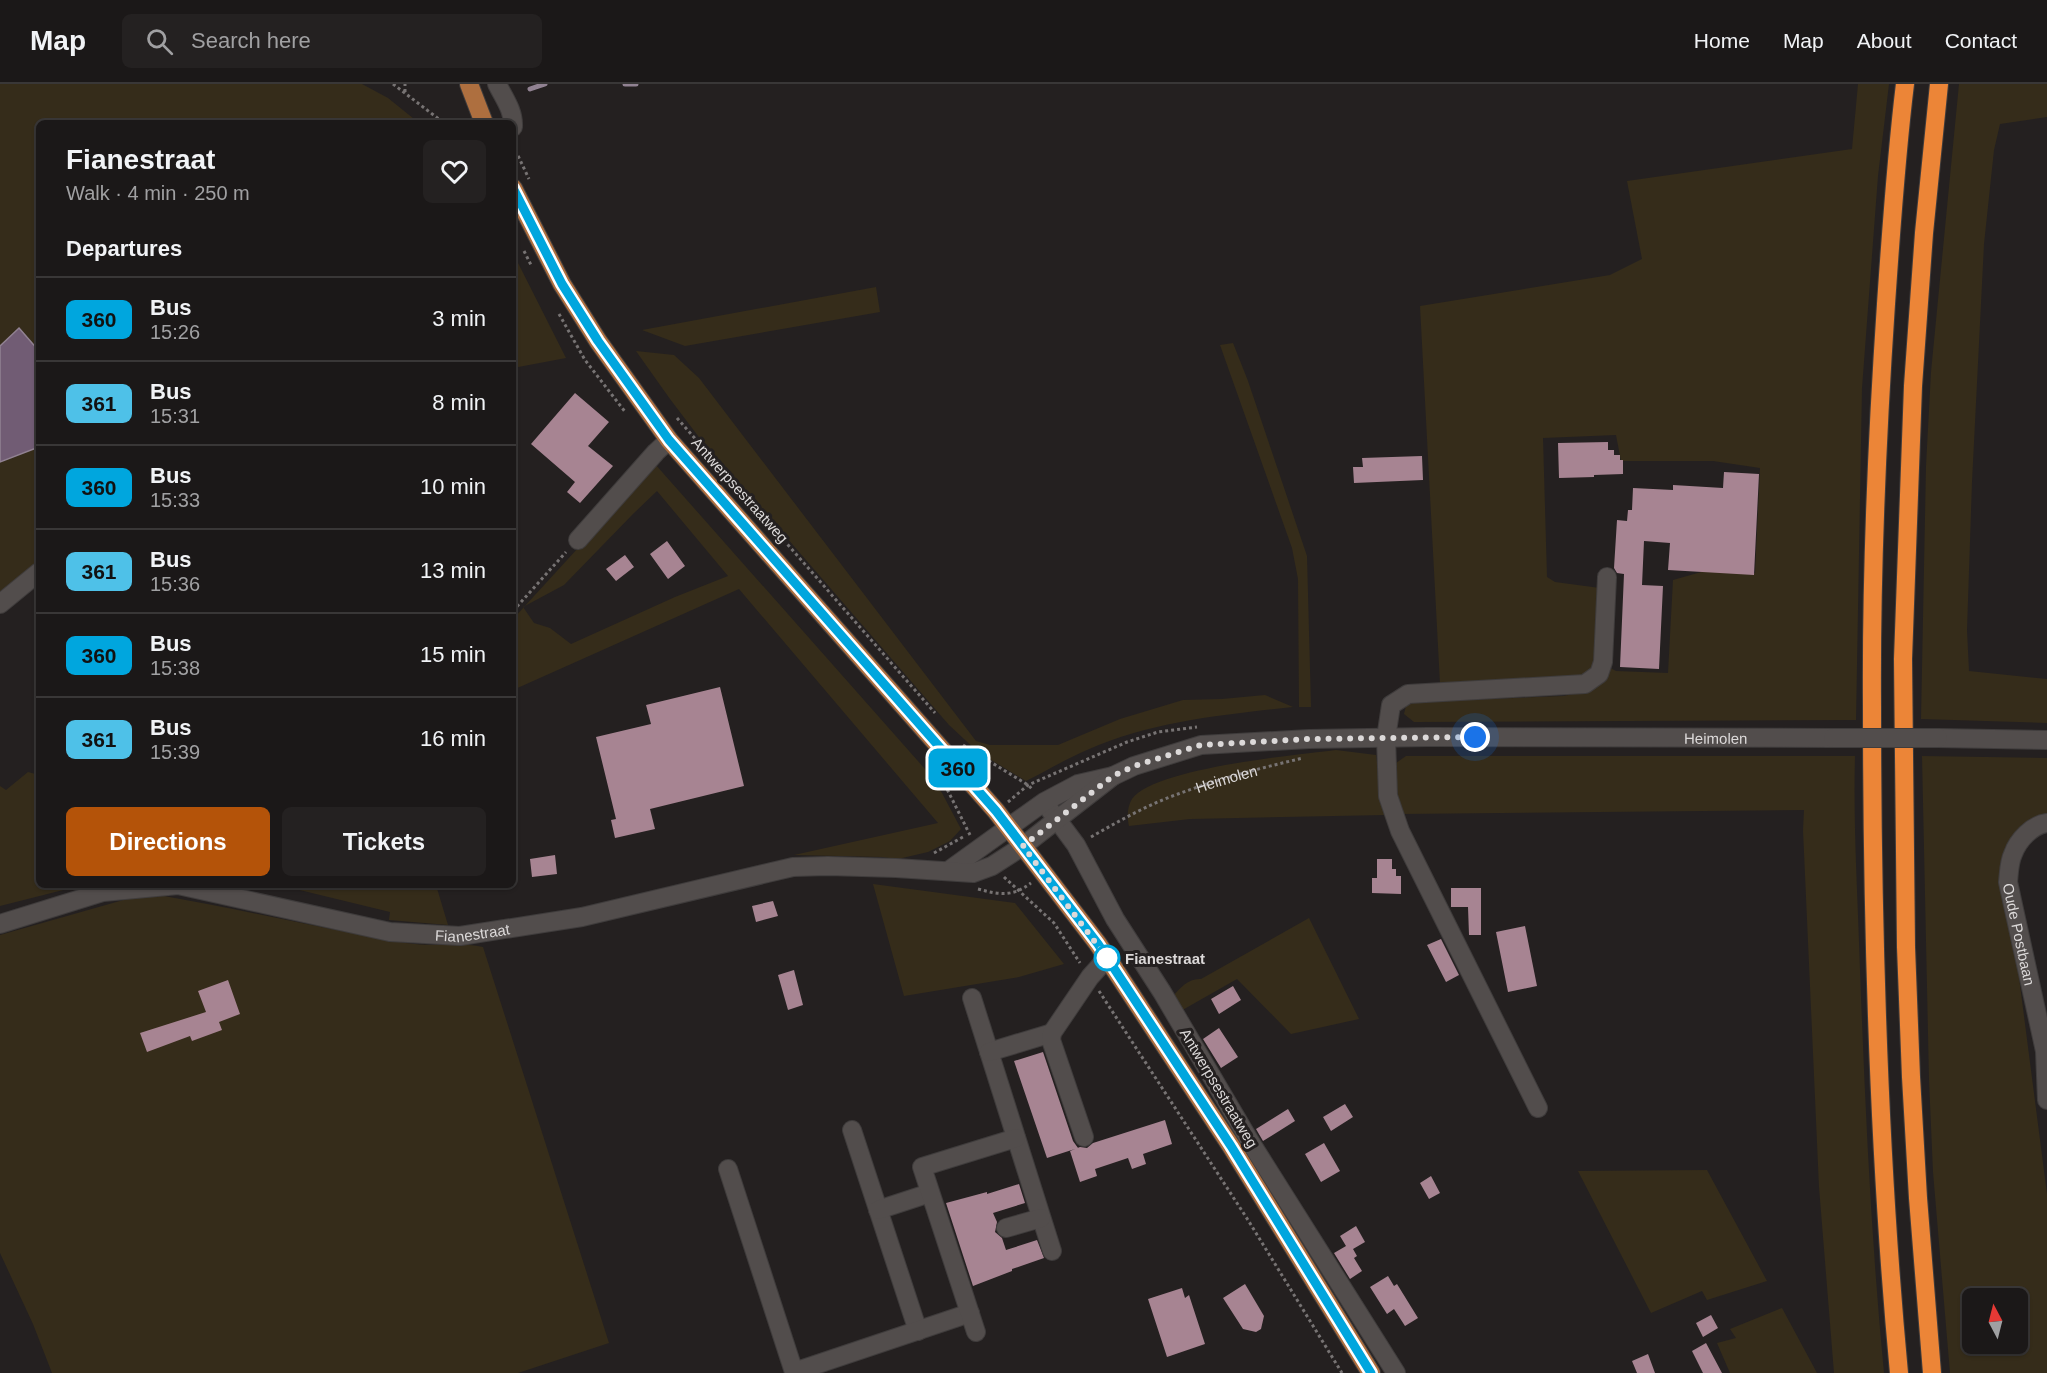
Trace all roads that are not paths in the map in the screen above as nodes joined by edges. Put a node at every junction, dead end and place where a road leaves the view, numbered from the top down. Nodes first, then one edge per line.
1 (454, 84) edge
2 (469, 84) edge
3 (496, 84) edge
4 (1905, 84) edge
5 (1939, 84) edge
6 (477, 105) junction
7 (483, 120) edge
8 (513, 120) edge
9 (516, 194) edge
10 (669, 440) junction
11 (578, 540) road end
12 (36, 574) edge
13 (1607, 576) dead end
14 (0, 604) edge
15 (1386, 738) junction
16 (2047, 740) edge
17 (1113, 776) junction
18 (1044, 802) junction
19 (1057, 819) junction
20 (2047, 823) edge
21 (1008, 826) junction
22 (1023, 846) junction
23 (948, 871) junction
24 (146, 888) edge
25 (192, 888) edge
26 (0, 924) edge
27 (1107, 958) junction
28 (972, 998) dead end
29 (1052, 1033) junction
30 (989, 1052) junction
31 (2047, 1100) edge
32 (1538, 1108) dead end
33 (852, 1130) dead end
34 (1084, 1137) dead end
35 (1016, 1138) junction
36 (728, 1169) dead end
37 (930, 1193) junction
38 (878, 1210) junction
39 (1041, 1218) junction
40 (1006, 1228) dead end
41 (1052, 1251) dead end
42 (970, 1313) junction
43 (918, 1331) junction
44 (976, 1332) dead end
45 (1371, 1373) edge
46 (1396, 1373) edge
47 (1899, 1373) edge
48 (1932, 1373) edge

1 - 6 main road
2 - 6 main road
3 - 8 street
4 - 47 highway
5 - 48 highway
6 - 7 main road
9 - 10 main road, Antwerpsestraatweg
10 - 11 street
10 - 21 main road, Antwerpsestraatweg
12 - 14 street
13 - 15 street
15 - 16 street, Heimolen, bridge
15 - 17 street, Heimolen
15 - 32 street
17 - 18 street, Heimolen
17 - 19 street, Heimolen
18 - 19 street, Antwerpsestraatweg
18 - 21 street, Heimolen
19 - 22 street, Heimolen
19 - 46 street, Antwerpsestraatweg
20 - 31 street, Oude Postbaan
21 - 22 main road, Antwerpsestraatweg
21 - 23 street
22 - 23 street, Fianestraat
22 - 27 main road, Antwerpsestraatweg
23 - 25 street, Fianestraat
24 - 26 street, Fianestraat
27 - 29 street
27 - 45 main road, Antwerpsestraatweg
28 - 30 street
29 - 30 street
29 - 34 street
30 - 35 street
33 - 38 street
35 - 37 street
35 - 39 street
36 - 43 street
37 - 38 street
37 - 42 street
38 - 43 street
39 - 40 street
39 - 41 street
42 - 43 street
42 - 44 street

